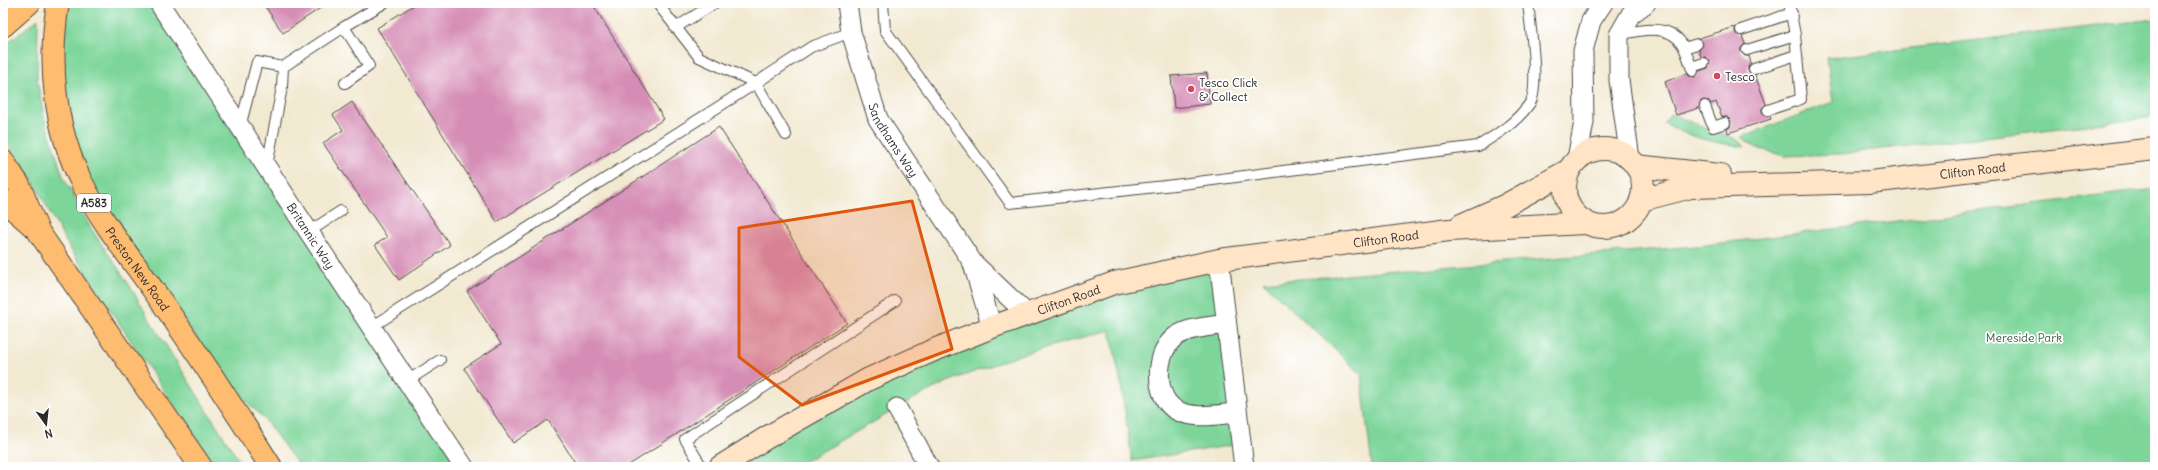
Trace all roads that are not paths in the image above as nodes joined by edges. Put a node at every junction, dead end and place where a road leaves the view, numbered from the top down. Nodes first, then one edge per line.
1 (29, 3) edge
2 (58, 3) edge
3 (159, 3) edge
4 (384, 3) edge
5 (657, 3) edge
6 (714, 3) edge
7 (847, 3) edge
8 (882, 3) edge
9 (1528, 3) edge
10 (1603, 3) edge
11 (1646, 3) edge
12 (1790, 8) edge
13 (3, 26) edge
14 (344, 27) junction
15 (675, 28) junction
16 (1741, 30) dead end
17 (851, 32) junction
18 (1619, 35) junction
19 (1795, 35) junction
20 (1697, 44) dead end
21 (1684, 48) junction
22 (1747, 50) dead end
23 (1796, 55) junction
24 (1704, 63) dead end
25 (283, 67) junction
26 (1754, 69) dead end
27 (345, 83) dead end
28 (756, 83) junction
29 (1705, 106) dead end
30 (1768, 110) dead end
31 (1725, 123) dead end
32 (240, 126) junction
33 (786, 136) dead end
34 (2155, 148) edge
35 (3, 161) edge
36 (1633, 162) junction
37 (1573, 164) junction
38 (267, 167) junction
39 (1789, 184) junction
40 (3, 200) edge
41 (1641, 200) junction
42 (341, 211) dead end
43 (1585, 223) junction
44 (1450, 230) junction
45 (38, 231) junction
46 (310, 231) junction
47 (1219, 260) junction
48 (973, 263) junction
49 (895, 301) dead end
50 (1027, 314) junction
51 (1226, 324) junction
52 (992, 326) junction
53 (370, 328) junction
54 (440, 360) dead end
55 (407, 381) junction
56 (897, 408) dead end
57 (1237, 413) junction
58 (202, 467) edge
59 (271, 467) edge
60 (464, 467) edge
61 (702, 467) edge
62 (720, 467) edge
63 (929, 467) edge
64 (1244, 467) edge

1 - 13 highway
2 - 59 highway, Preston New Road / A583
3 - 32 street, Britannic Way
4 - 14 lane
5 - 15 lane
6 - 15 lane
7 - 17 street, Sandhams Way
8 - 9 lane
10 - 37 street
11 - 18 street
12 - 16 lane
12 - 19 lane
14 - 25 lane
14 - 27 lane
15 - 28 lane
17 - 28 lane
17 - 48 street, Sandhams Way
18 - 21 lane
18 - 36 street
19 - 22 lane
19 - 23 lane
20 - 21 lane
21 - 24 lane
23 - 26 lane
23 - 30 lane
25 - 32 lane
25 - 38 lane
28 - 33 lane
28 - 53 lane
29 - 31 lane
32 - 38 street, Britannic Way
34 - 39 street, Clifton Road
35 - 45 highway
36 - 37 street, Clifton Road
36 - 39 street, Clifton Road
36 - 41 street
37 - 43 street
37 - 44 street, Clifton Road
38 - 46 street, Britannic Way
39 - 41 street, Clifton Road
40 - 45 highway
41 - 43 street, Clifton Road
42 - 46 lane
43 - 44 street, Clifton Road
44 - 47 street, Clifton Road
45 - 58 highway
46 - 53 street, Britannic Way
47 - 50 street, Clifton Road
47 - 51 street
48 - 50 street, Sandhams Way
48 - 52 street, Sandhams Way
49 - 61 lane
50 - 52 street, Clifton Road
51 - 57 street
51 - 57 street
52 - 62 street, Clifton Road
53 - 55 street, Britannic Way
54 - 55 lane
55 - 60 street, Britannic Way
56 - 63 street
57 - 64 street

